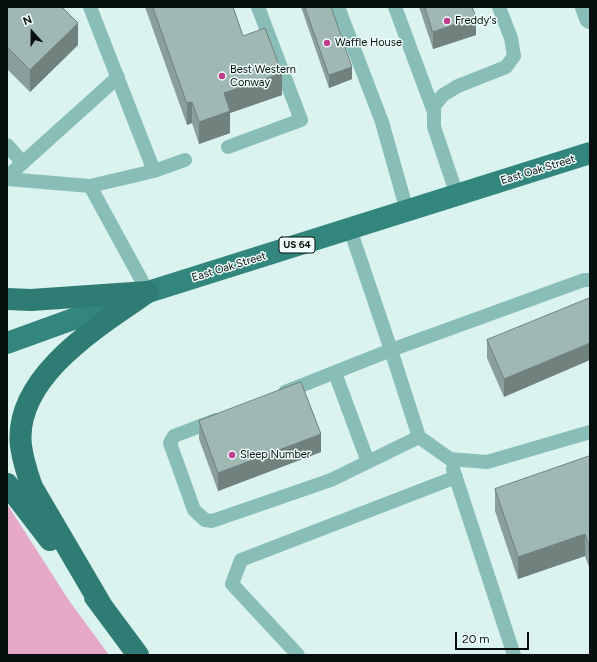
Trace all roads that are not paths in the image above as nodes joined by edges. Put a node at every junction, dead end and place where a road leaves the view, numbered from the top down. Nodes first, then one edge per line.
1 (90, 7) edge
2 (258, 7) edge
3 (338, 7) edge
4 (395, 7) edge
5 (499, 7) edge
6 (586, 7) edge
7 (590, 18) edge
8 (118, 77) junction
9 (434, 112) junction
10 (7, 145) edge
11 (228, 147) dead end
12 (590, 153) edge
13 (185, 160) dead end
14 (23, 162) junction
15 (154, 171) junction
16 (7, 178) edge
17 (90, 186) junction
18 (457, 195) junction
19 (407, 211) junction
20 (350, 229) junction
21 (590, 280) edge
22 (148, 292) junction
23 (7, 299) edge
24 (7, 343) edge
25 (392, 350) junction
26 (336, 373) junction
27 (270, 398) edge
28 (226, 416) edge
29 (590, 432) edge
30 (419, 437) junction
31 (450, 459) junction
32 (368, 462) junction
33 (456, 477) junction
34 (7, 484) edge
35 (103, 608) junction
36 (138, 655) edge
37 (298, 655) edge
38 (514, 655) edge

1 - 8 lane
2 - 11 lane
3 - 19 lane
4 - 9 lane
5 - 9 lane
6 - 7 street
8 - 14 lane
8 - 15 lane
9 - 18 lane
10 - 14 lane
12 - 18 highway, East Oak Street / US 64
13 - 15 lane
14 - 16 lane
15 - 17 lane
16 - 17 lane
17 - 22 lane
18 - 19 highway, East Oak Street / US 64
19 - 20 highway, East Oak Street / US 64
20 - 22 highway, East Oak Street / US 64
20 - 25 lane
21 - 25 lane
22 - 23 highway
22 - 24 highway, East Oak Street / US 64
22 - 35 highway
25 - 26 lane
25 - 30 lane
26 - 27 lane
26 - 32 lane
28 - 32 lane
29 - 31 lane
30 - 31 lane
30 - 32 lane
31 - 33 lane
33 - 37 lane
33 - 38 lane
34 - 35 highway
35 - 36 highway

